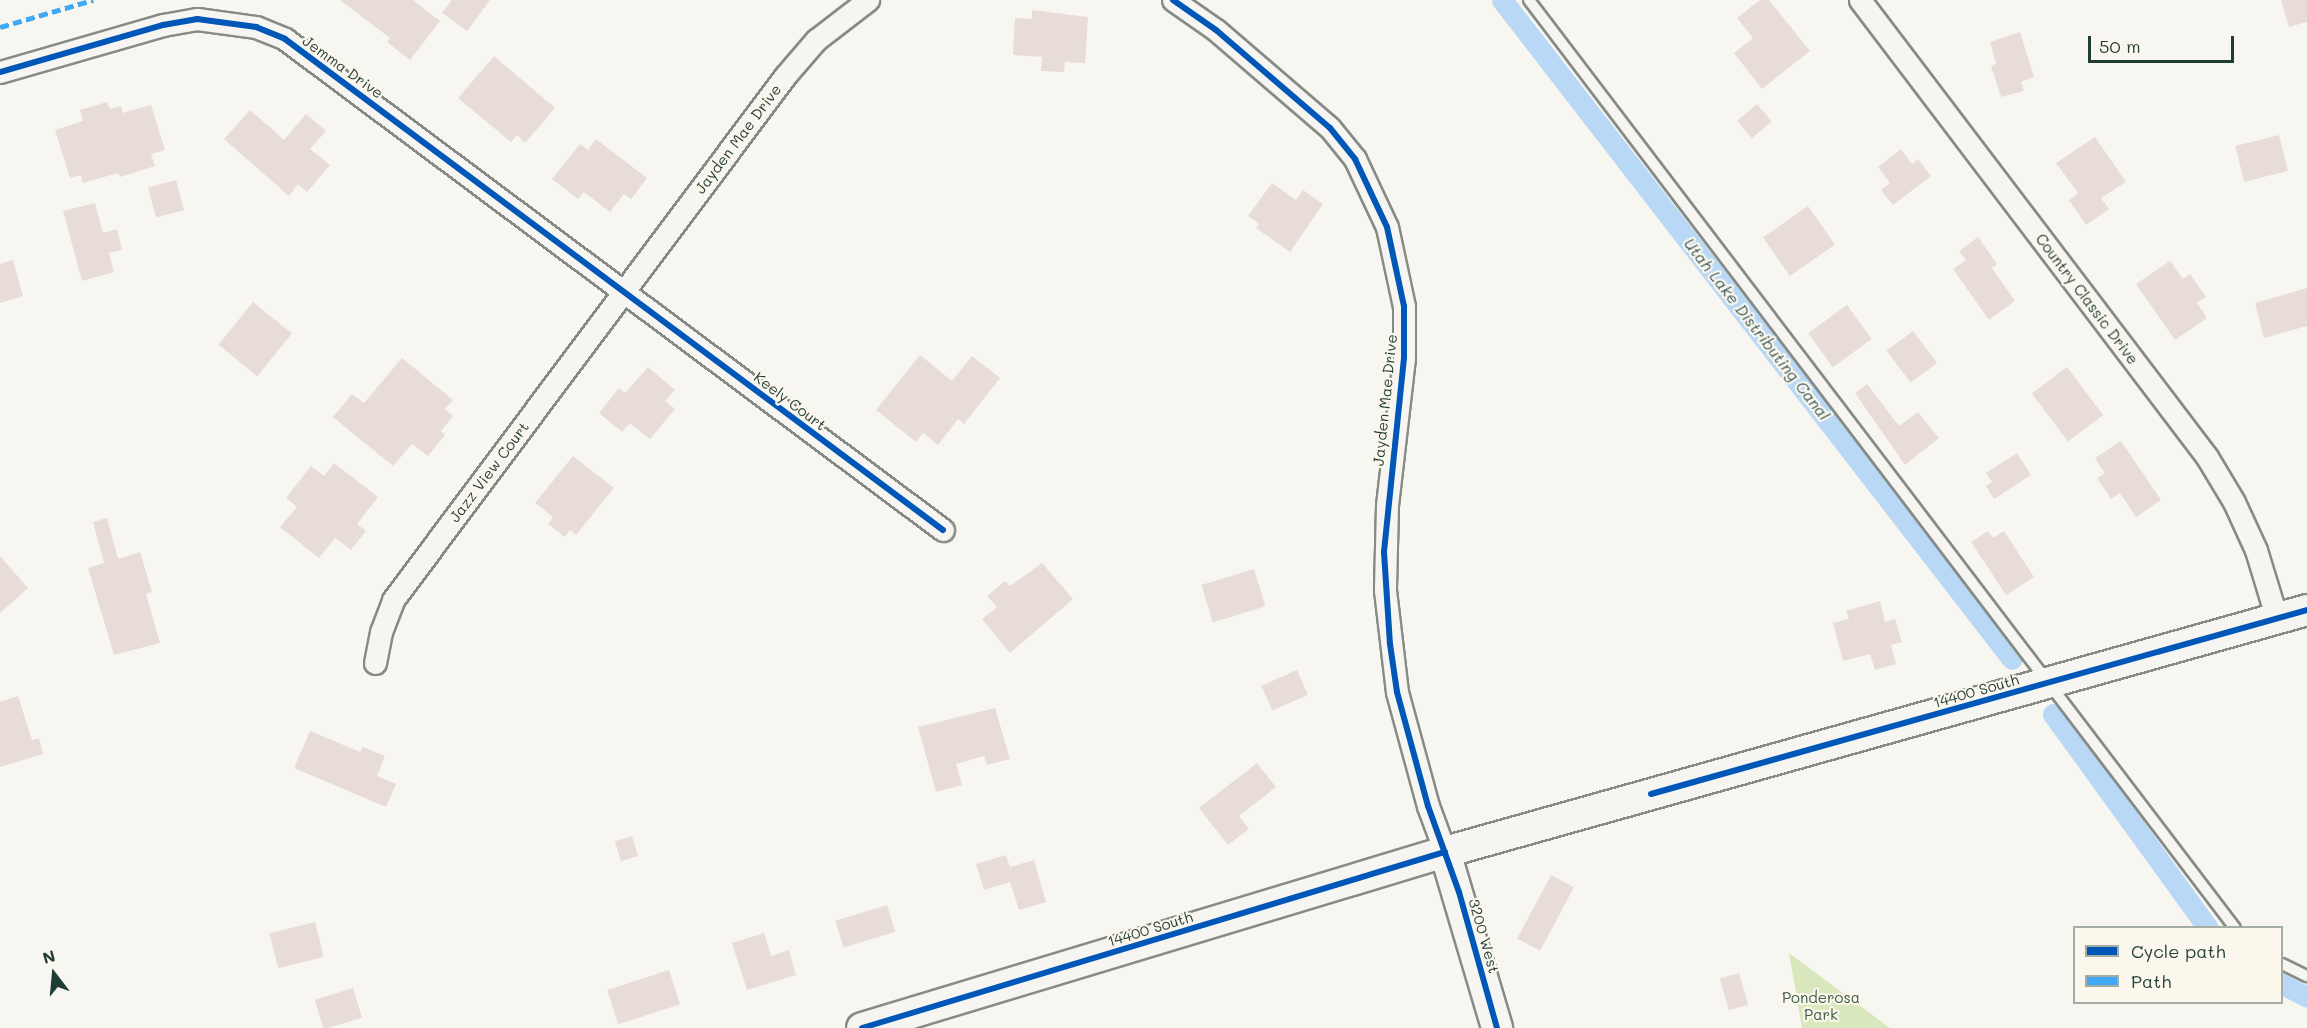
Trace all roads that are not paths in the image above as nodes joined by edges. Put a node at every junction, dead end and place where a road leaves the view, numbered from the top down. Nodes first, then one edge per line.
1 (868, 0) edge
2 (1173, 0) edge
3 (1530, 0) edge
4 (1860, 0) edge
5 (0, 72) edge
6 (623, 292) junction
7 (943, 530) dead end
8 (2307, 610) edge
9 (2277, 619) junction
10 (375, 663) dead end
11 (2048, 683) junction
12 (1445, 852) junction
13 (2234, 926) edge
14 (2283, 964) edge
15 (2307, 976) edge
16 (862, 1028) edge
17 (1497, 1028) edge

1 - 6 street, Jayden Mae Drive
2 - 12 street, Jayden Mae Drive
3 - 11 lane
4 - 9 street, Country Classic Drive
5 - 6 street, Jemma Drive
6 - 7 street, Keely Court
6 - 10 street, Jazz View Court
8 - 9 street, 14400 South
9 - 11 street, 14400 South
11 - 12 street, 14400 South
11 - 13 lane
12 - 16 street, 14400 South
12 - 17 street, 3200 West
14 - 15 lane

